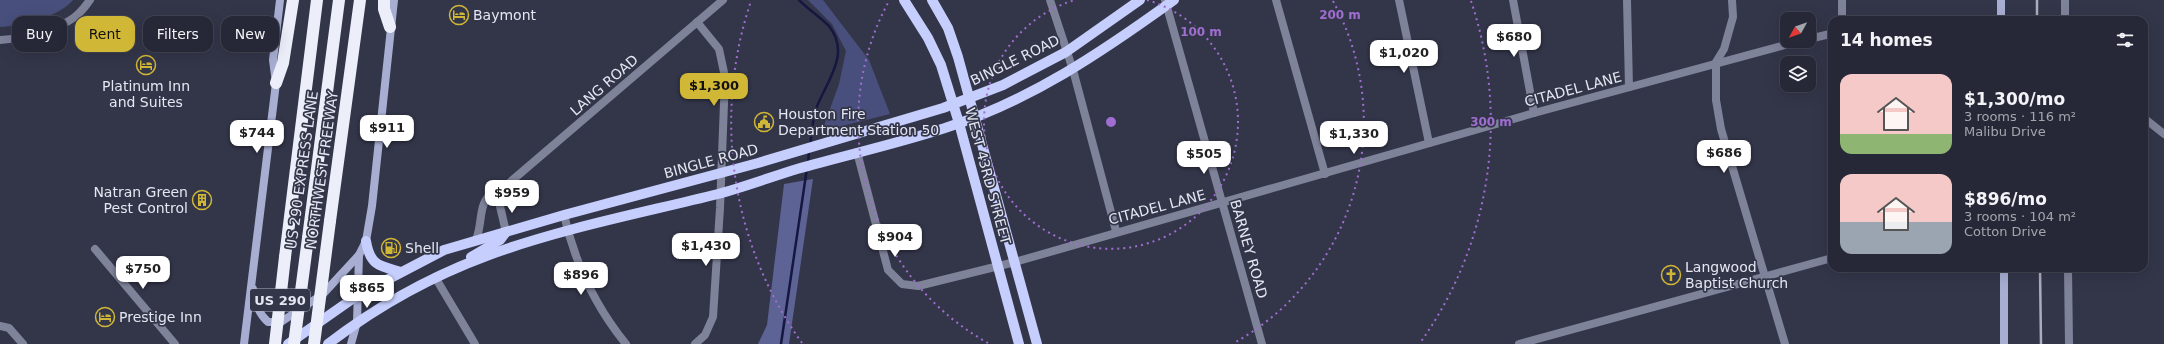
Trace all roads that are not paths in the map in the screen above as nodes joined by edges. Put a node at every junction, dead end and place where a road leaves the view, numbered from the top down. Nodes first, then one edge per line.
1 (90, 0) edge
2 (280, 0) edge
3 (293, 0) edge
4 (317, 0) edge
5 (339, 0) edge
6 (360, 0) edge
7 (384, 0) edge
8 (394, 0) edge
9 (723, 0) edge
10 (904, 0) edge
11 (932, 0) edge
12 (1050, 0) edge
13 (1140, 0) edge
14 (1276, 0) edge
15 (1399, 0) edge
16 (1513, 0) edge
17 (1627, 0) edge
18 (1732, 0) edge
19 (1842, 0) edge
20 (2001, 0) edge
21 (2065, 0) edge
22 (1168, 2) edge
23 (1842, 16) edge
24 (2001, 16) edge
25 (2065, 16) edge
26 (697, 22) junction
27 (390, 27) junction
28 (1828, 34) edge
29 (1816, 37) edge
30 (0, 40) edge
31 (1780, 46) edge
32 (1066, 52) junction
33 (1716, 62) junction
34 (1073, 70) junction
35 (276, 83) junction
36 (1629, 88) junction
37 (970, 98) junction
38 (953, 105) junction
39 (1534, 113) junction
40 (976, 117) junction
41 (2148, 121) edge
42 (959, 123) junction
43 (2164, 134) edge
44 (1429, 143) junction
45 (857, 152) junction
46 (758, 163) junction
47 (721, 173) junction
48 (1325, 174) junction
49 (762, 180) junction
50 (502, 189) junction
51 (721, 193) junction
52 (1222, 204) junction
53 (564, 214) junction
54 (568, 231) junction
55 (1116, 231) junction
56 (506, 232) junction
57 (476, 240) junction
58 (366, 241) junction
59 (95, 249) dead end
60 (359, 254) junction
61 (1828, 259) edge
62 (1015, 262) junction
63 (998, 266) junction
64 (402, 272) junction
65 (2004, 272) edge
66 (2068, 272) edge
67 (440, 276) junction
68 (1765, 276) junction
69 (252, 278) junction
70 (358, 296) junction
71 (357, 322) junction
72 (0, 326) edge
73 (23, 344) edge
74 (175, 344) edge
75 (244, 344) edge
76 (275, 344) edge
77 (288, 344) edge
78 (294, 344) edge
79 (314, 344) edge
80 (328, 344) edge
81 (351, 344) edge
82 (475, 344) edge
83 (626, 344) edge
84 (695, 344) edge
85 (1019, 344) edge
86 (1037, 344) edge
87 (1262, 344) edge
88 (1519, 344) edge
89 (1784, 344) edge
90 (2004, 344) edge
91 (2069, 344) edge

1 - 30 street
2 - 35 main road
3 - 35 highway
4 - 76 highway, NORTHWEST FREEWAY / US 290, bridge
5 - 78 highway, US 290 EXPRESS LANE, bridge
6 - 79 highway, NORTHWEST FREEWAY / US 290, bridge
7 - 27 highway
8 - 27 main road
9 - 26 street, LANG ROAD
10 - 38 main road, WEST 43RD STREET
11 - 37 main road, WEST 43RD STREET
12 - 32 street
13 - 32 main road, BINGLE ROAD
14 - 48 street
15 - 44 street
16 - 39 street
17 - 36 street
18 - 33 street
19 - 23 street
20 - 24 main road
21 - 25 street
22 - 34 main road
22 - 52 street, BARNEY ROAD
26 - 47 street
26 - 50 street, LANG ROAD
27 - 58 main road
28 - 29 street
31 - 33 street, CITADEL LANE
32 - 34 street
32 - 37 main road, BINGLE ROAD
33 - 36 street, CITADEL LANE
33 - 68 street
34 - 40 main road
34 - 55 street
35 - 69 main road
36 - 39 street, CITADEL LANE
37 - 38 main road, BINGLE ROAD
37 - 40 main road, WEST 43RD STREET
38 - 42 main road, WEST 43RD STREET
38 - 46 main road, BINGLE ROAD
39 - 44 street, CITADEL LANE
40 - 42 main road
40 - 62 main road, WEST 43RD STREET
41 - 43 street
42 - 45 main road
42 - 63 main road, WEST 43RD STREET
44 - 48 street, CITADEL LANE
45 - 49 main road
45 - 63 street, CITADEL LANE
46 - 47 main road, BINGLE ROAD
46 - 49 main road
47 - 51 street
47 - 53 main road, BINGLE ROAD
48 - 52 street, CITADEL LANE
49 - 51 main road
50 - 56 street
50 - 57 street, LANG ROAD
51 - 54 main road
51 - 84 street
52 - 55 street, CITADEL LANE
52 - 87 street, BARNEY ROAD
53 - 54 street
53 - 56 main road, BINGLE ROAD
54 - 67 main road
54 - 83 street
55 - 62 street, CITADEL LANE
56 - 57 main road, BINGLE ROAD
56 - 67 main road
57 - 64 main road, BINGLE ROAD
58 - 60 main road
58 - 64 main road
59 - 74 street
60 - 69 main road
60 - 70 main road
61 - 68 street
62 - 63 street, CITADEL LANE
62 - 86 main road, WEST 43RD STREET
63 - 85 main road, WEST 43RD STREET
64 - 70 main road, BINGLE ROAD
65 - 90 main road
66 - 91 street
67 - 71 main road
67 - 82 street
68 - 88 street
68 - 89 street
69 - 75 main road
70 - 71 main road
70 - 77 main road, BINGLE ROAD
71 - 80 main road
71 - 81 main road
72 - 73 street

